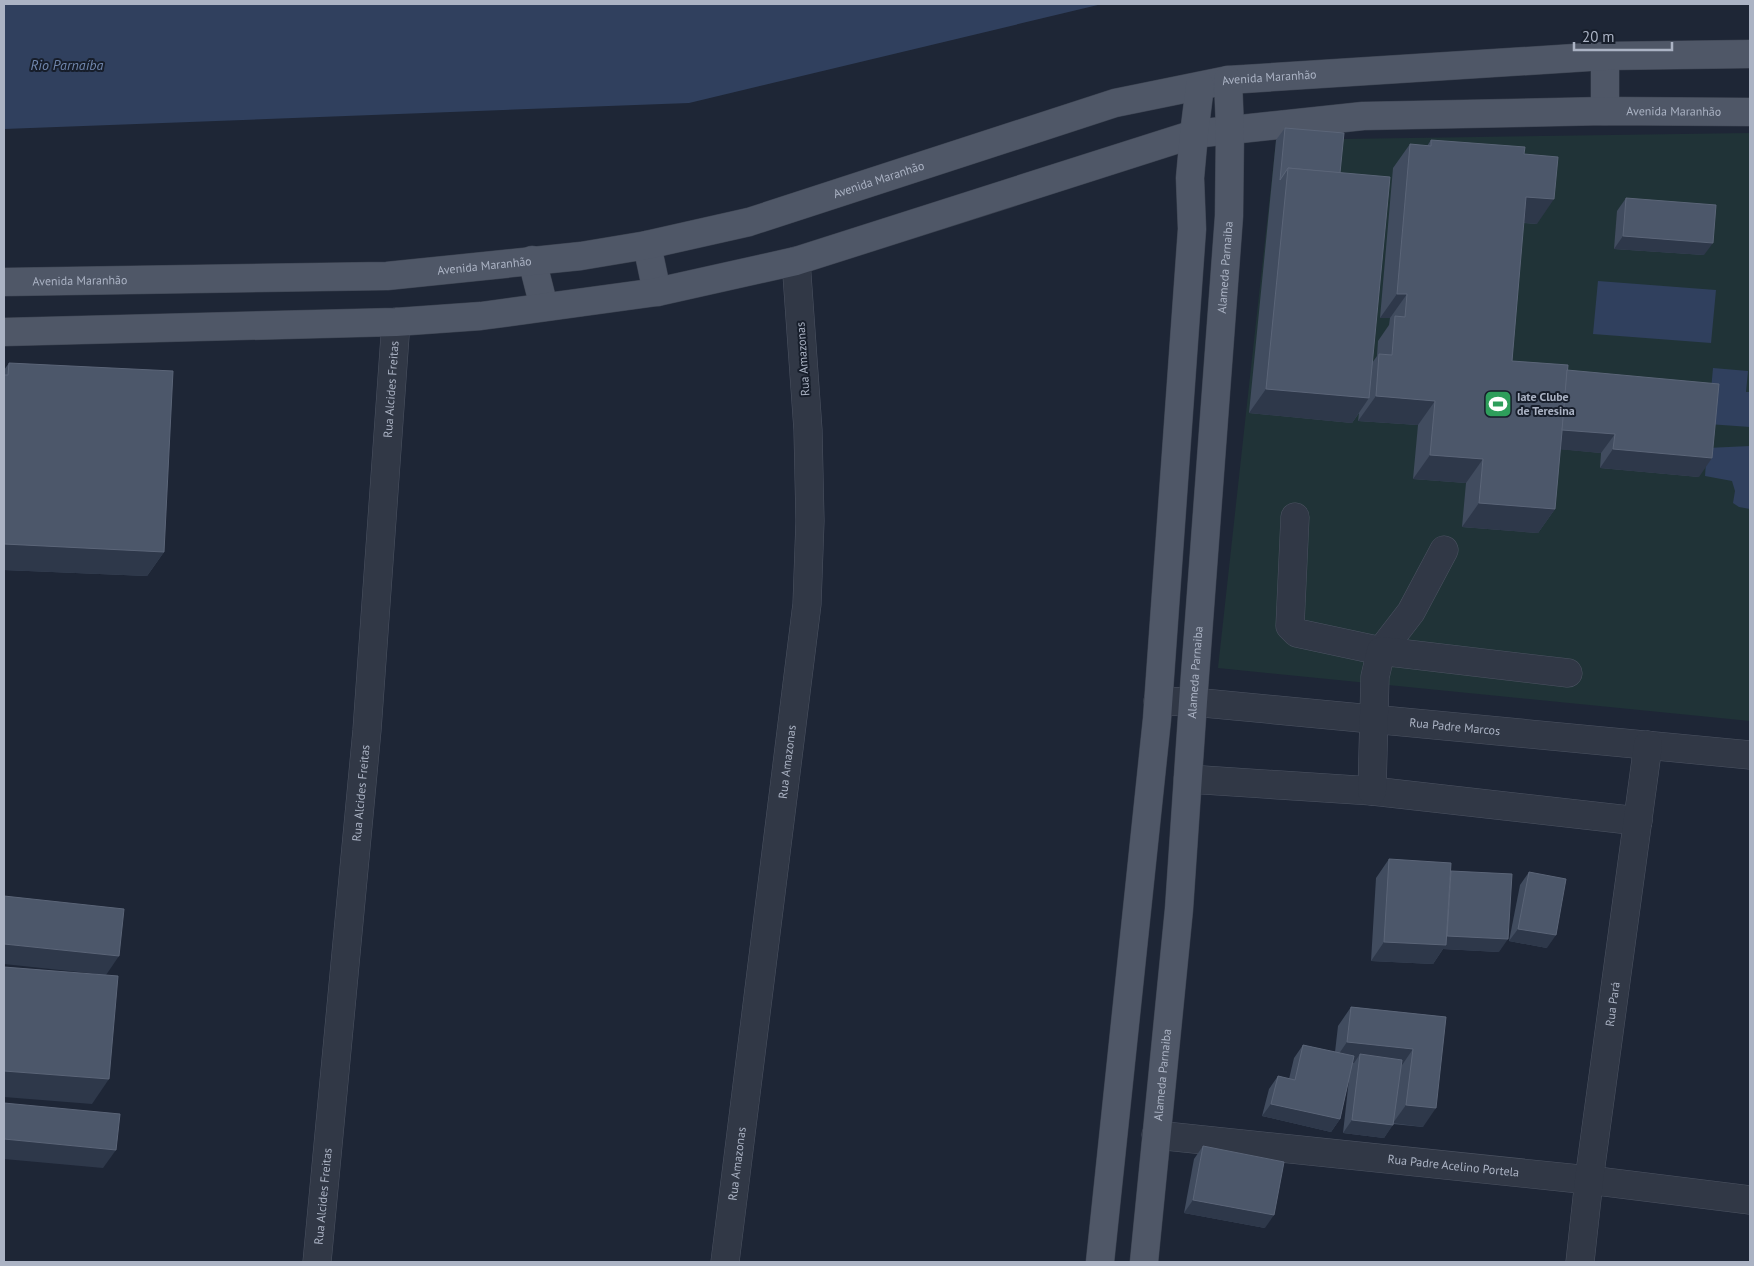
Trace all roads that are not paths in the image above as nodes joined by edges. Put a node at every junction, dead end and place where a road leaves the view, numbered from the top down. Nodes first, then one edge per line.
1 (1750, 54) edge
2 (1605, 56) junction
3 (1228, 80) junction
4 (1200, 86) junction
5 (1605, 111) junction
6 (1750, 112) edge
7 (1230, 130) junction
8 (1194, 134) junction
9 (647, 245) junction
10 (532, 260) junction
11 (796, 261) junction
12 (4, 282) edge
13 (657, 292) junction
14 (544, 307) junction
15 (396, 322) junction
16 (4, 332) edge
17 (1295, 517) dead end
18 (1444, 550) dead end
19 (1380, 650) junction
20 (1568, 673) dead end
21 (1158, 701) junction
22 (1193, 702) junction
23 (1375, 720) junction
24 (1648, 745) junction
25 (1750, 756) edge
26 (1188, 779) junction
27 (1372, 791) junction
28 (1638, 821) junction
29 (1156, 1135) junction
30 (1589, 1180) junction
31 (1750, 1200) edge
32 (317, 1262) edge
33 (725, 1262) edge
34 (1100, 1262) edge
35 (1144, 1262) edge
36 (1580, 1262) edge

1 - 2 main road, Avenida Maranhão
2 - 3 main road, Avenida Maranhão
2 - 5 main road
3 - 4 main road, Avenida Maranhão
3 - 7 main road, Alameda Parnaiba
4 - 8 main road
4 - 9 main road, Avenida Maranhão
5 - 6 main road, Avenida Maranhão
5 - 7 main road, Avenida Maranhão
7 - 8 main road, Avenida Maranhão
7 - 22 main road, Alameda Parnaiba
8 - 11 main road, Avenida Maranhão
8 - 21 main road
9 - 10 main road, Avenida Maranhão
9 - 13 main road
10 - 12 main road, Avenida Maranhão
10 - 14 main road
11 - 13 main road, Avenida Maranhão
11 - 33 street, Rua Amazonas
13 - 14 main road, Avenida Maranhão
14 - 15 main road, Avenida Maranhão
15 - 16 main road, Avenida Maranhão
15 - 32 street, Rua Alcides Freitas
17 - 19 street
18 - 19 street
19 - 20 street
19 - 23 street
21 - 22 street, Rua Padre Marcos
21 - 34 main road
22 - 23 street, Rua Padre Marcos
22 - 26 main road, Alameda Parnaiba
23 - 24 street, Rua Padre Marcos
23 - 27 street
24 - 25 street, Rua Padre Marcos
24 - 28 street, Rua Pará
26 - 27 street
26 - 29 main road, Alameda Parnaiba
27 - 28 street
28 - 30 street, Rua Pará
29 - 30 street, Rua Padre Acelino Portela
29 - 35 main road, Alameda Parnaiba
30 - 31 street, Rua Padre Acelino Portela
30 - 36 street, Rua Pará

